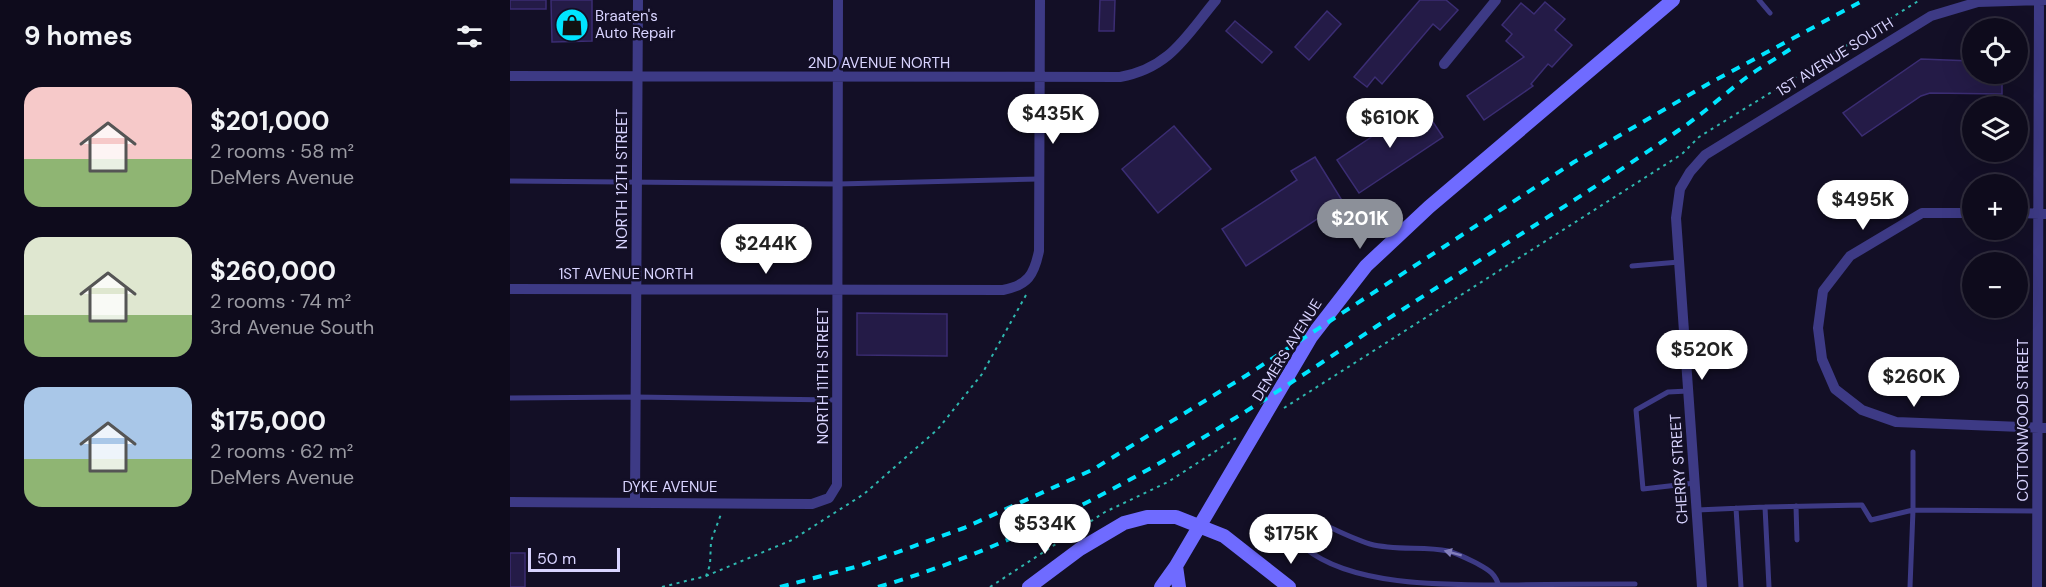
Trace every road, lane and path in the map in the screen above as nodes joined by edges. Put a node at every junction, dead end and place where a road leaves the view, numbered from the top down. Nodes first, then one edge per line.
1 (638, 0) edge
2 (838, 0) edge
3 (1040, 0) edge
4 (1216, 0) edge
5 (1496, 0) edge
6 (1673, 0) edge
7 (1759, 0) edge
8 (1920, 0) edge
9 (2039, 0) edge
10 (2046, 0) edge
11 (1770, 13) dead end
12 (1444, 64) dead end
13 (510, 76) edge
14 (638, 77) junction
15 (838, 78) junction
16 (1039, 78) junction
17 (1690, 172) joint
18 (1039, 179) junction
19 (510, 181) edge
20 (638, 183) junction
21 (838, 184) junction
22 (1962, 213) edge
23 (2028, 213) edge
24 (2043, 214) edge
25 (1679, 262) junction
26 (1632, 266) dead end
27 (1028, 279) junction
28 (510, 289) edge
29 (637, 289) junction
30 (838, 290) junction
31 (1688, 391) junction
32 (636, 397) junction
33 (510, 398) edge
34 (837, 400) junction
35 (1279, 411) dead end
36 (2042, 428) edge
37 (1239, 437) dead end
38 (1913, 452) dead end
39 (1695, 483) junction
40 (829, 498) joint
41 (510, 502) edge
42 (635, 502) junction
43 (724, 503) junction
44 (1796, 506) junction
45 (1765, 507) junction
46 (1736, 508) junction
47 (1696, 510) junction
48 (1913, 510) junction
49 (2038, 511) junction
50 (1797, 540) dead end
51 (1080, 549) junction
52 (1176, 566) junction
53 (1269, 572) junction
54 (706, 576) junction
55 (1635, 584) dead end
56 (1498, 586) edge
57 (662, 587) edge
58 (990, 587) edge
59 (1029, 587) edge
60 (1045, 587) edge
61 (1161, 587) edge
62 (1179, 587) edge
63 (1289, 587) edge
64 (1298, 587) edge
65 (1702, 587) edge
66 (1741, 587) edge
67 (1769, 587) edge
68 (1910, 587) edge
69 (2037, 587) edge

1 - 14 street, NORTH 12TH STREET
2 - 15 street, NORTH 11TH STREET
3 - 16 street
4 - 16 street, 2ND AVENUE NORTH
5 - 12 street
6 - 52 main road, DEMERS AVENUE
7 - 11 lane
8 - 35 path
9 - 10 street, 1ST AVENUE SOUTH
9 - 17 street, 1ST AVENUE SOUTH
9 - 24 street, COTTONWOOD STREET
13 - 14 street, 2ND AVENUE NORTH
14 - 15 street, 2ND AVENUE NORTH
14 - 20 street, NORTH 12TH STREET
15 - 16 street, 2ND AVENUE NORTH
15 - 21 street, NORTH 11TH STREET
16 - 18 street
17 - 25 street, CHERRY STREET
18 - 21 lane
18 - 27 street
19 - 20 lane
20 - 21 lane
20 - 29 street, NORTH 12TH STREET
21 - 30 street, NORTH 11TH STREET
22 - 36 street
23 - 24 street
24 - 36 street, COTTONWOOD STREET
25 - 26 lane
25 - 31 street, CHERRY STREET
27 - 30 street, 1ST AVENUE NORTH
27 - 54 path
28 - 29 street, 1ST AVENUE NORTH
29 - 30 street, 1ST AVENUE NORTH
29 - 32 street, NORTH 12TH STREET
30 - 34 street, NORTH 11TH STREET
31 - 39 street, CHERRY STREET
31 - 39 lane
32 - 33 lane
32 - 34 lane
32 - 42 street, NORTH 12TH STREET
34 - 40 street, NORTH 11TH STREET
36 - 49 street, COTTONWOOD STREET
37 - 58 path
38 - 48 lane
39 - 47 street, CHERRY STREET
40 - 43 street, DYKE AVENUE
41 - 42 street, DYKE AVENUE
42 - 43 street, DYKE AVENUE
43 - 54 path
44 - 45 lane
44 - 48 lane
44 - 50 lane
45 - 46 lane
45 - 67 lane
46 - 47 lane
46 - 66 lane
47 - 65 street, CHERRY STREET
48 - 49 lane
48 - 68 lane
49 - 69 street, COTTONWOOD STREET
51 - 53 main road
51 - 59 main road
51 - 60 main road
52 - 61 main road, DEMERS AVENUE
52 - 62 main road
53 - 63 main road
53 - 64 main road
54 - 57 path
55 - 56 lane
56 -> 56 lane

